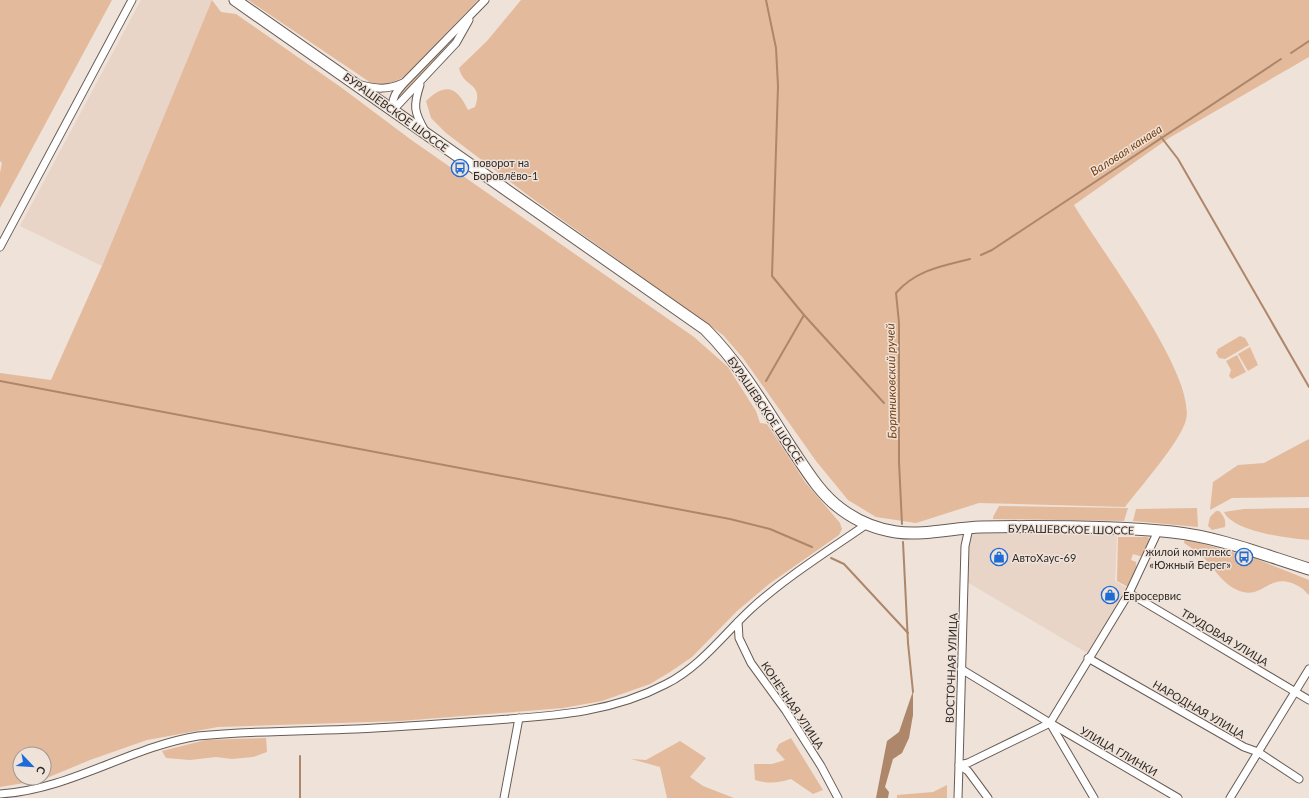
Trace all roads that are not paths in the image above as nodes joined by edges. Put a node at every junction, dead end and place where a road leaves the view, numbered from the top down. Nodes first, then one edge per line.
1 (132, 0) edge
2 (235, 0) edge
3 (485, 0) edge
4 (472, 13) junction
5 (421, 81) junction
6 (405, 82) junction
7 (358, 84) junction
8 (394, 110) junction
9 (426, 134) junction
10 (0, 246) edge
11 (867, 524) junction
12 (969, 528) junction
13 (1158, 531) junction
14 (1309, 569) edge
15 (1129, 593) junction
16 (738, 622) junction
17 (1088, 658) junction
18 (961, 669) junction
19 (1309, 669) edge
20 (1296, 692) junction
21 (1309, 700) edge
22 (519, 718) junction
23 (1050, 723) junction
24 (1258, 752) junction
25 (959, 765) junction
26 (1299, 779) dead end
27 (0, 794) edge
28 (504, 798) edge
29 (838, 798) edge
30 (958, 798) edge
31 (988, 798) edge
32 (1094, 798) edge
33 (1178, 798) edge
34 (1230, 798) edge

1 - 10 street
2 - 7 main road, БУРАШЕВСКОЕ ШОССЕ
3 - 4 street
4 - 5 street
4 - 6 street
5 - 8 street
5 - 9 street
6 - 7 street
6 - 8 street
7 - 8 main road, БУРАШЕВСКОЕ ШОССЕ
8 - 9 main road, БУРАШЕВСКОЕ ШОССЕ
9 - 11 main road, БУРАШЕВСКОЕ ШОССЕ
11 - 12 main road, БУРАШЕВСКОЕ ШОССЕ
11 - 16 street
12 - 13 main road, БУРАШЕВСКОЕ ШОССЕ
12 - 18 street, ВОСТОЧНАЯ УЛИЦА
13 - 14 main road, БУРАШЕВСКОЕ ШОССЕ
13 - 15 street
15 - 17 street
15 - 20 street, ТРУДОВАЯ УЛИЦА
16 - 22 street
16 - 29 street, КОНЕЧНАЯ УЛИЦА
17 - 23 street
17 - 24 street, НАРОДНАЯ УЛИЦА
18 - 23 street, УЛИЦА ГЛИНКИ
18 - 25 street, ВОСТОЧНАЯ УЛИЦА
19 - 20 street
20 - 21 street, ТРУДОВАЯ УЛИЦА
20 - 24 street
22 - 27 street
22 - 28 street
23 - 25 street
23 - 32 street
23 - 33 street, УЛИЦА ГЛИНКИ
24 - 26 street, НАРОДНАЯ УЛИЦА
24 - 34 street
25 - 30 street
25 - 31 street

